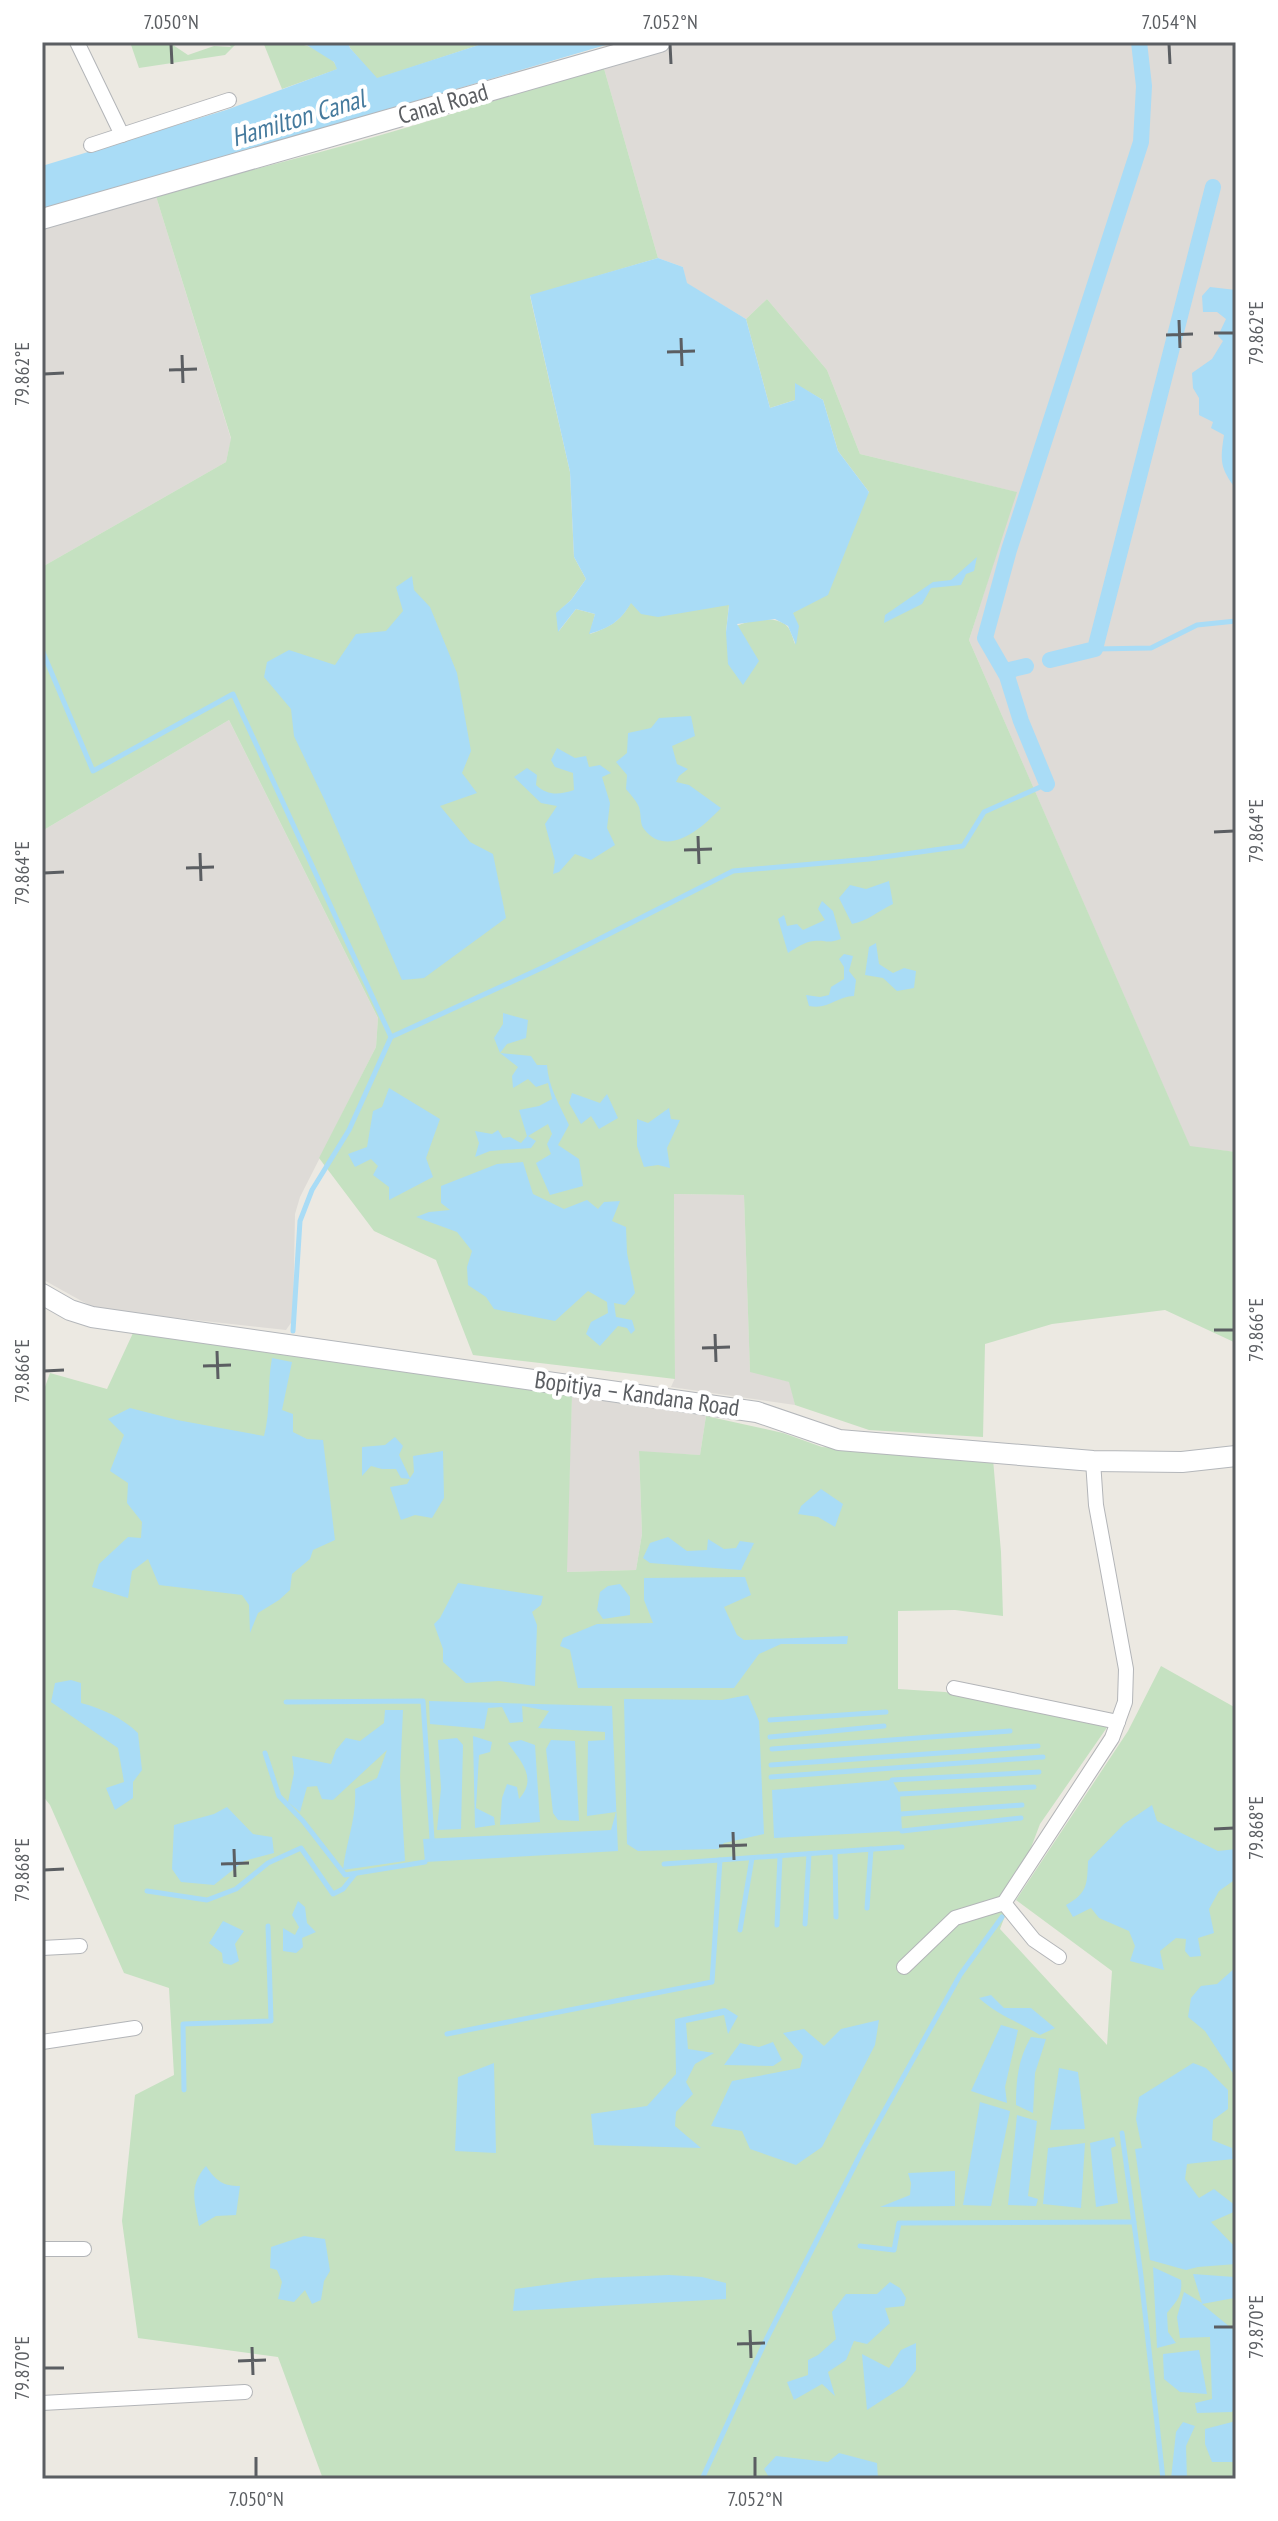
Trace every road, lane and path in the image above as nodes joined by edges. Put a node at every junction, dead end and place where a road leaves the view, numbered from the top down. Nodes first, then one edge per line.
1 (77, 42) edge
2 (660, 42) edge
3 (229, 100) dead end
4 (122, 135) junction
5 (91, 145) dead end
6 (42, 219) edge
7 (42, 1294) edge
8 (1236, 1456) edge
9 (1093, 1461) junction
10 (954, 1688) dead end
11 (1118, 1722) junction
12 (1004, 1903) junction
13 (80, 1946) dead end
14 (42, 1948) edge
15 (1059, 1957) dead end
16 (904, 1967) dead end
17 (135, 2028) dead end
18 (42, 2042) edge
19 (42, 2249) edge
20 (84, 2249) dead end
21 (245, 2392) dead end
22 (42, 2403) edge

1 - 4 street
2 - 6 main road, Canal Road
3 - 4 street
4 - 5 street
7 - 9 main road, Bopitiya – Kandana Road
8 - 9 main road, Bopitiya – Kandana Road
9 - 11 street
10 - 11 street
11 - 12 street
12 - 15 street
12 - 16 street
13 - 14 street
17 - 18 street
19 - 20 street
21 - 22 street

